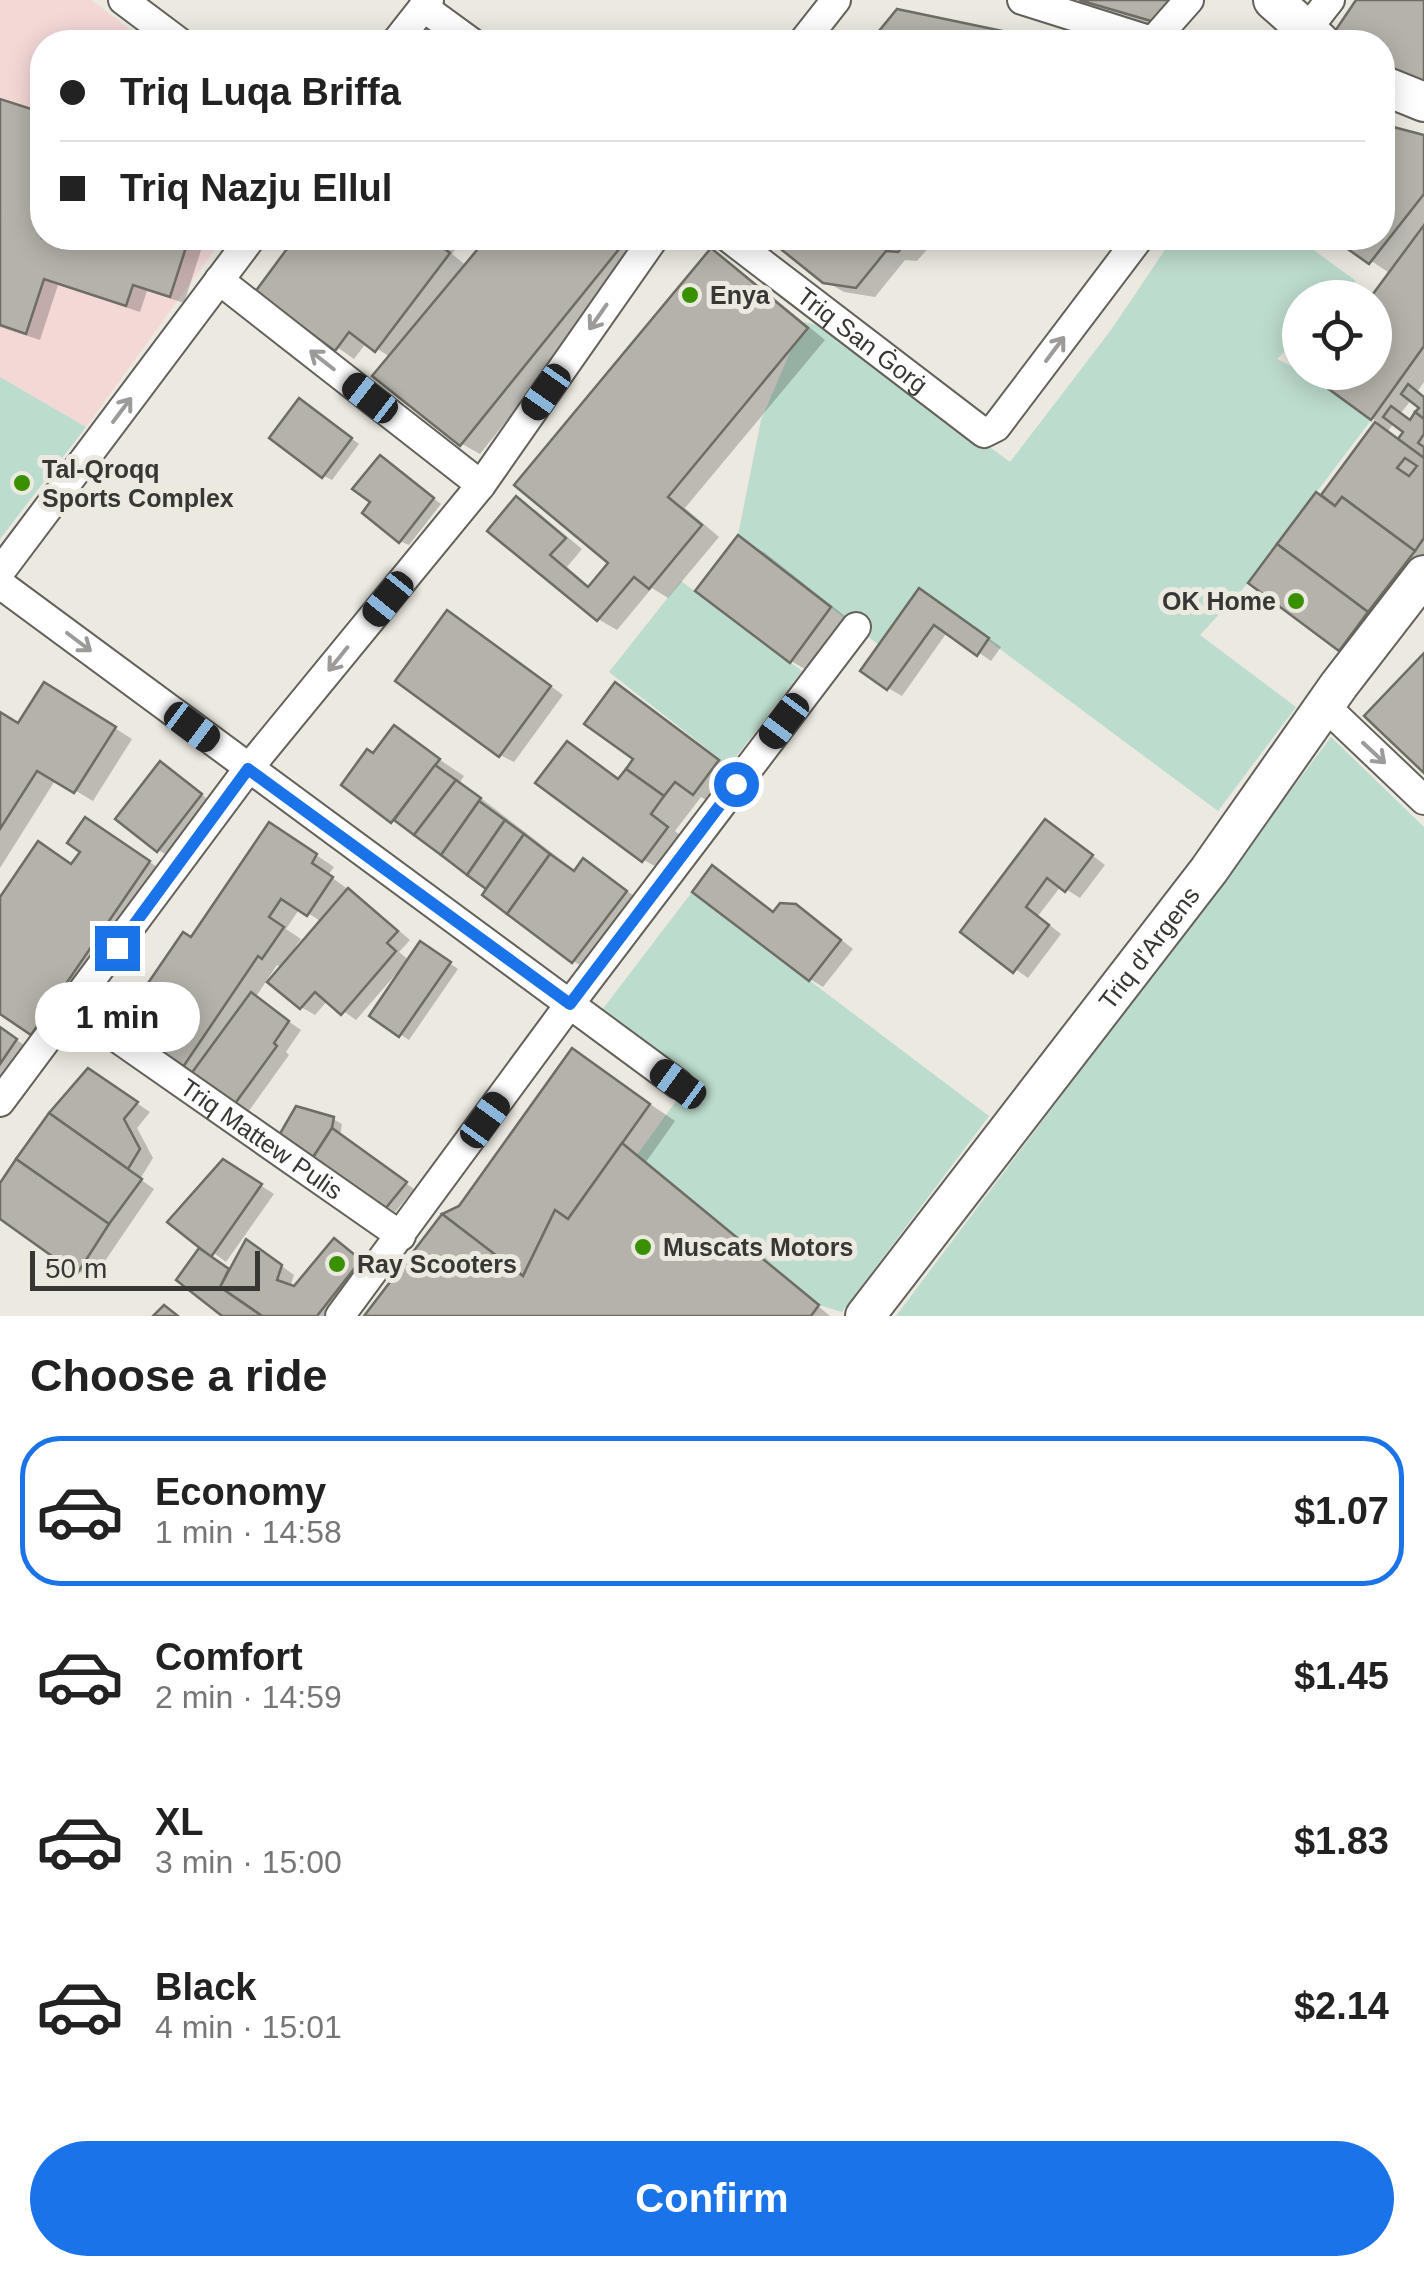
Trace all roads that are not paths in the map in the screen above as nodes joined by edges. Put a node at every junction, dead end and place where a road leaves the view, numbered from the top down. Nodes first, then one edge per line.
1 (124, 0) edge
2 (836, 0) edge
3 (1022, 0) edge
4 (1189, 0) edge
5 (1273, 0) edge
6 (1330, 0) edge
7 (426, 3) edge
8 (163, 30) edge
9 (405, 30) edge
10 (457, 30) edge
11 (812, 30) edge
12 (1116, 30) edge
13 (1163, 30) edge
14 (1305, 30) edge
15 (1316, 30) edge
16 (1395, 90) edge
17 (1424, 102) edge
18 (241, 250) edge
19 (646, 250) edge
20 (746, 250) edge
21 (1131, 250) edge
22 (219, 280) junction
23 (481, 485) junction
24 (0, 572) edge
25 (1424, 574) edge
26 (0, 584) edge
27 (856, 626) dead end
28 (1325, 706) junction
29 (248, 769) junction
30 (1424, 800) edge
31 (570, 1004) junction
32 (73, 1007) junction
33 (678, 1084) dead end
34 (0, 1102) edge
35 (401, 1236) junction
36 (340, 1316) edge
37 (865, 1316) edge

1 - 8 street
2 - 11 street
3 - 12 street
4 - 13 street
5 - 14 main road
6 - 15 street
7 - 9 street
7 - 10 street
16 - 17 main road
18 - 22 street
19 -> 23 street
20 -> 21 street, Triq San Ġorġ
23 -> 22 street
24 -> 22 street
23 -> 29 street
25 - 28 main road, Triq d'Argens
26 -> 29 street
27 - 31 street
28 -> 30 street
28 - 37 main road, Triq d'Argens
29 - 31 street
29 - 32 street
31 - 33 street
31 - 35 street
32 - 34 street
32 - 35 street, Triq Mattew Pulis
35 - 36 street

